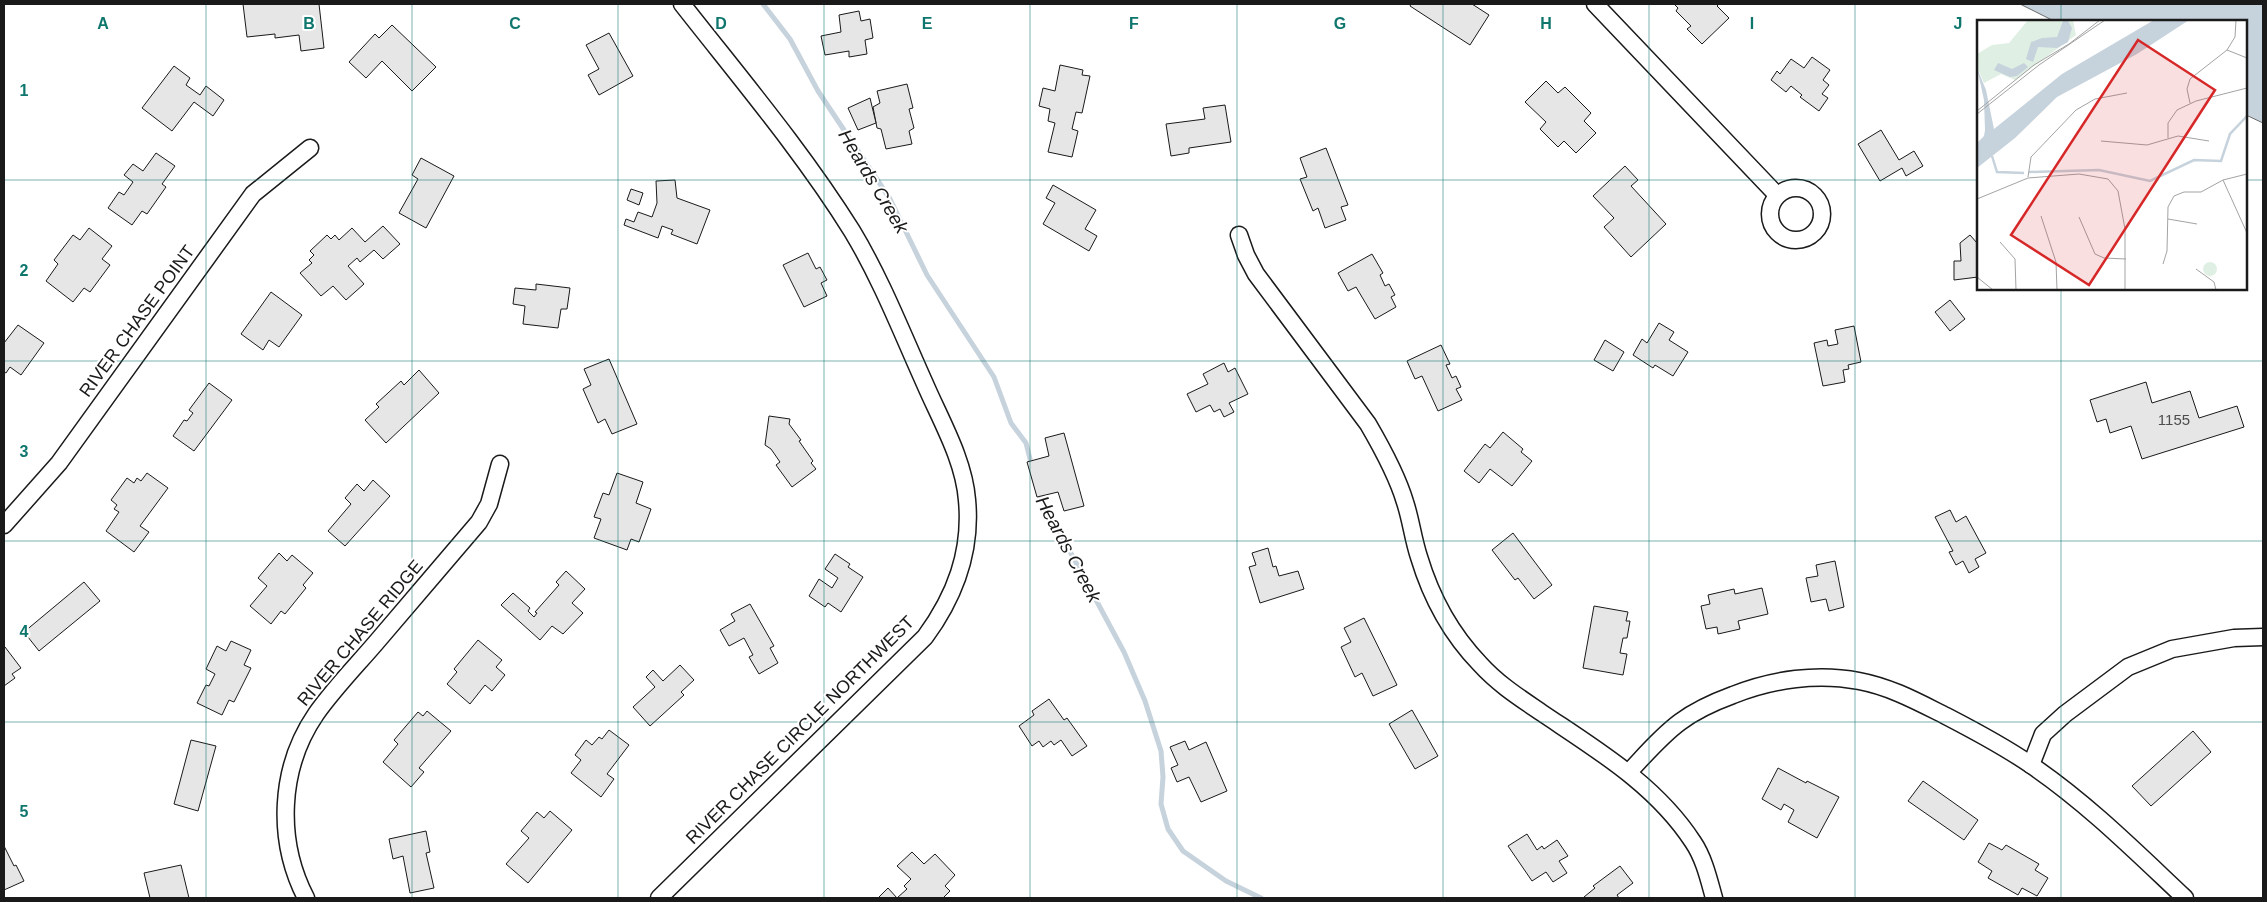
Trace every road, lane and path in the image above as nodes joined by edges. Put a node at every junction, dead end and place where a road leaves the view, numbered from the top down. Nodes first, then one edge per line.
1 (682, 4) edge
2 (1595, 4) edge
3 (310, 148) dead end
4 (1777, 195) dead end
5 (1239, 235) dead end
6 (500, 464) dead end
7 (4, 525) edge
8 (2263, 637) edge
9 (2032, 765) junction
10 (1629, 772) junction
11 (306, 898) edge
12 (659, 898) edge
13 (1714, 898) edge
14 (2185, 898) edge

1 - 12 street, RIVER CHASE CIRCLE NORTHWEST
2 - 4 street
3 - 7 street, RIVER CHASE POINT
5 - 10 street
6 - 11 street, RIVER CHASE RIDGE
8 - 9 street
9 - 10 street
9 - 14 street
10 - 13 street

